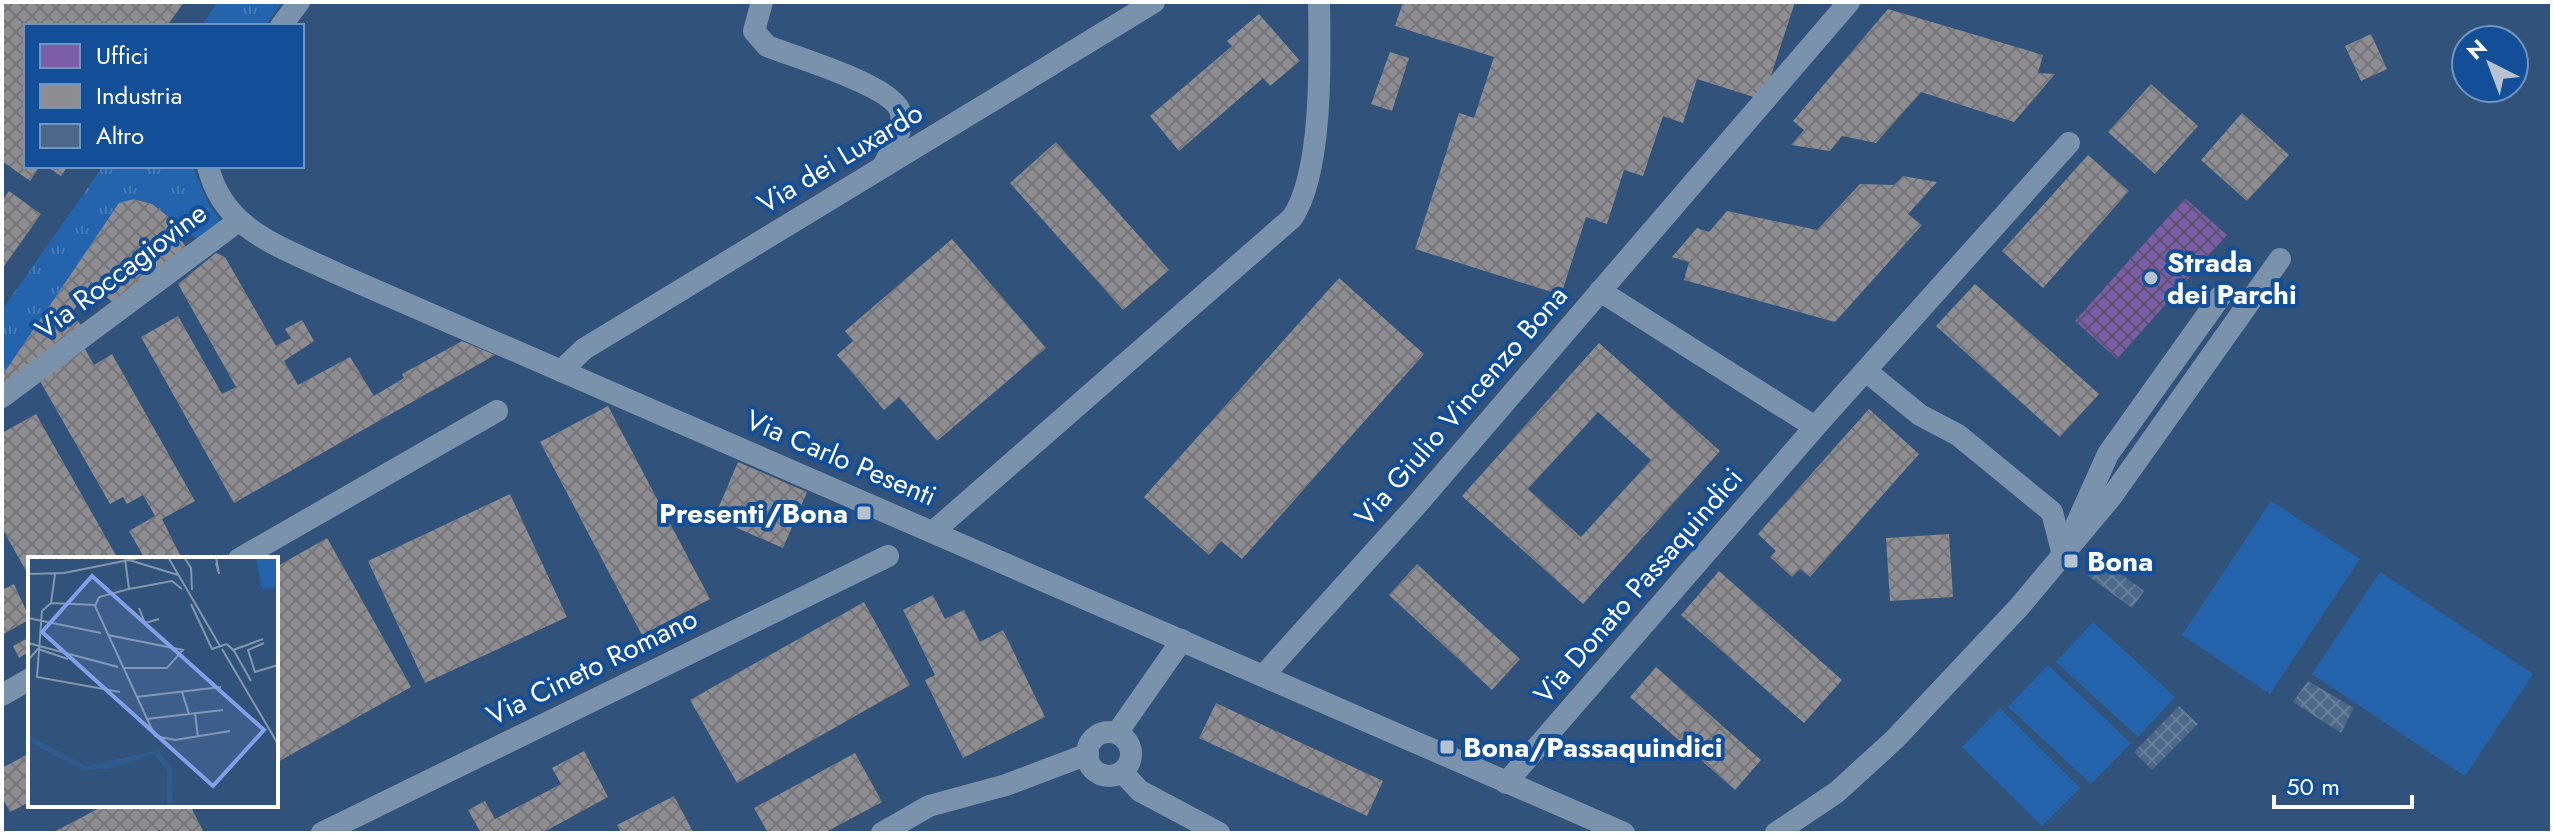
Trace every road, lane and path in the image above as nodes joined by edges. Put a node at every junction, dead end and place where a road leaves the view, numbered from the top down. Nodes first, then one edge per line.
1 (299, 2) edge
2 (762, 2) edge
3 (776, 2) edge
4 (782, 2) edge
5 (1154, 2) edge
6 (1319, 2) edge
7 (1849, 2) edge
8 (282, 24) edge
9 (2069, 143) dead end
10 (883, 167) junction
11 (209, 168) edge
12 (237, 222) junction
13 (2280, 259) dead end
14 (1600, 291) junction
15 (2220, 297) dead end
16 (561, 371) junction
17 (1866, 371) junction
18 (2, 397) edge
19 (497, 411) dead end
20 (1815, 427) junction
21 (934, 531) junction
22 (2063, 555) junction
23 (888, 556) dead end
24 (242, 557) edge
25 (1182, 640) junction
26 (1263, 676) junction
27 (28, 680) edge
28 (2, 695) edge
29 (1117, 733) junction
30 (1088, 754) junction
31 (1122, 772) junction
32 (1506, 783) junction
33 (322, 833) edge
34 (882, 833) edge
35 (1219, 833) edge
36 (1624, 833) edge
37 (1776, 833) edge

1 - 8 street
2 - 10 street
3 - 4 street
5 - 10 street, Via dei Luxardo
6 - 21 street, Via Carlo Pesenti
7 - 14 street
9 - 17 street
10 - 16 street, Via dei Luxardo
11 - 12 street, Via Carlo Pesenti
12 - 16 street, Via Carlo Pesenti
12 - 18 street, Via Roccagiovine
13 - 22 street
14 - 20 street, Via Giulio Vincenzo Bona
14 - 26 street, Via Giulio Vincenzo Bona
15 - 22 street
16 - 21 street, Via Carlo Pesenti
17 - 20 street
17 - 22 street
19 - 24 street
20 - 32 street, Via Donato Passaquindici
21 - 25 street
22 - 37 street
23 - 33 street, Via Cineto Romano
25 - 26 street
25 - 29 street
26 - 32 street
27 - 28 street
29 - 30 street
29 - 31 street
30 - 31 street
30 - 34 street
31 - 35 street
32 - 36 street

